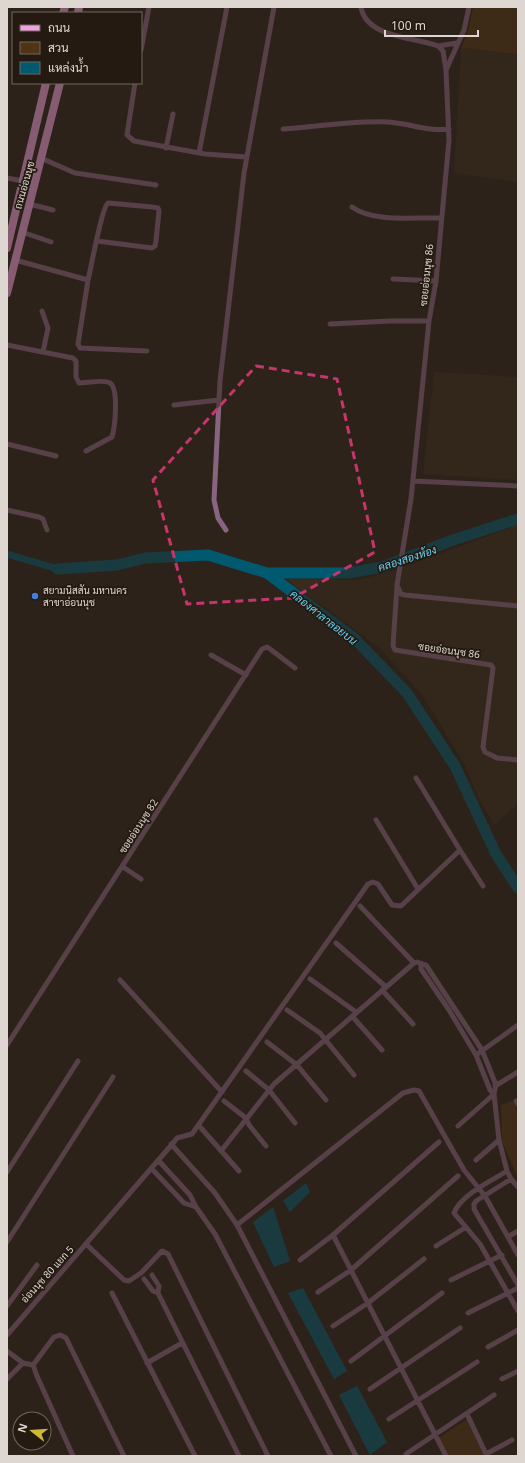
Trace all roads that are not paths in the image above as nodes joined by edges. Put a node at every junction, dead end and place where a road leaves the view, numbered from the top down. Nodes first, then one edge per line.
1 (149, 7) edge
2 (227, 7) edge
3 (274, 7) edge
4 (361, 7) edge
5 (469, 7) edge
6 (457, 43) junction
7 (142, 45) edge
8 (438, 46) junction
9 (446, 70) junction
10 (46, 84) edge
11 (60, 84) edge
12 (135, 84) edge
13 (173, 114) dead end
14 (284, 129) dead end
15 (448, 129) junction
16 (166, 148) junction
17 (199, 153) junction
18 (246, 157) junction
19 (42, 159) junction
20 (7, 178) edge
21 (23, 181) junction
22 (35, 184) junction
23 (156, 185) dead end
24 (29, 204) junction
25 (352, 207) dead end
26 (53, 210) dead end
27 (442, 218) junction
28 (9, 230) edge
29 (22, 232) junction
30 (97, 241) junction
31 (51, 242) dead end
32 (7, 248) edge
33 (15, 260) junction
34 (393, 279) dead end
35 (88, 280) junction
36 (436, 281) junction
37 (7, 293) edge
38 (42, 311) dead end
39 (429, 321) junction
40 (330, 324) dead end
41 (7, 344) edge
42 (147, 351) dead end
43 (43, 352) junction
44 (219, 400) junction
45 (174, 406) dead end
46 (7, 444) edge
47 (86, 451) dead end
48 (56, 456) dead end
49 (413, 481) junction
50 (518, 486) edge
51 (7, 510) edge
52 (47, 530) dead end
53 (226, 530) dead end
54 (397, 585) junction
55 (518, 606) edge
56 (211, 655) dead end
57 (295, 668) dead end
58 (246, 675) junction
59 (518, 760) edge
60 (416, 778) dead end
61 (376, 820) dead end
62 (460, 850) junction
63 (123, 867) junction
64 (141, 878) dead end
65 (483, 886) dead end
66 (418, 889) junction
67 (360, 906) dead end
68 (336, 943) dead end
69 (414, 963) junction
70 (421, 964) junction
71 (310, 979) dead end
72 (120, 980) dead end
73 (384, 988) junction
74 (287, 1010) dead end
75 (354, 1014) junction
76 (412, 1024) dead end
77 (518, 1025) edge
78 (325, 1040) junction
79 (266, 1042) dead end
80 (7, 1046) edge
81 (382, 1050) dead end
82 (482, 1050) junction
83 (476, 1055) junction
84 (78, 1061) dead end
85 (297, 1065) junction
86 (246, 1071) dead end
87 (518, 1072) edge
88 (354, 1075) dead end
89 (113, 1077) dead end
90 (496, 1085) junction
91 (269, 1090) junction
92 (222, 1092) junction
93 (492, 1092) junction
94 (326, 1100) dead end
95 (224, 1101) dead end
96 (246, 1118) junction
97 (295, 1123) dead end
98 (458, 1126) dead end
99 (201, 1128) dead end
100 (499, 1140) junction
101 (439, 1142) dead end
102 (171, 1144) junction
103 (266, 1146) dead end
104 (221, 1151) junction
105 (158, 1160) junction
106 (476, 1160) dead end
107 (151, 1168) junction
108 (239, 1171) dead end
109 (508, 1171) junction
110 (7, 1172) edge
111 (458, 1176) dead end
112 (511, 1180) junction
113 (518, 1187) edge
114 (478, 1188) junction
115 (485, 1196) junction
116 (196, 1207) junction
117 (237, 1225) junction
118 (466, 1227) junction
119 (518, 1231) edge
120 (333, 1234) junction
121 (511, 1235) dead end
122 (7, 1242) edge
123 (86, 1244) junction
124 (436, 1246) dead end
125 (502, 1255) junction
126 (518, 1255) edge
127 (424, 1259) dead end
128 (300, 1260) dead end
129 (490, 1261) junction
130 (37, 1265) dead end
131 (351, 1270) junction
132 (149, 1271) junction
133 (142, 1276) junction
134 (451, 1280) dead end
135 (518, 1285) edge
136 (518, 1288) edge
137 (318, 1292) dead end
138 (112, 1293) dead end
139 (158, 1293) junction
140 (442, 1293) dead end
141 (508, 1293) junction
142 (368, 1303) junction
143 (7, 1306) edge
144 (518, 1311) edge
145 (468, 1313) dead end
146 (333, 1326) dead end
147 (460, 1328) dead end
148 (518, 1330) edge
149 (7, 1335) edge
150 (385, 1337) junction
151 (182, 1343) junction
152 (488, 1347) dead end
153 (7, 1350) edge
154 (351, 1361) dead end
155 (477, 1362) dead end
156 (23, 1363) junction
157 (147, 1363) junction
158 (34, 1365) junction
159 (401, 1369) junction
160 (518, 1371) edge
161 (7, 1379) edge
162 (502, 1379) dead end
163 (370, 1390) dead end
164 (494, 1396) dead end
165 (418, 1399) junction
166 (467, 1414) junction
167 (389, 1418) dead end
168 (435, 1435) junction
169 (512, 1440) dead end
170 (406, 1454) dead end
171 (486, 1455) edge
172 (74, 1456) edge
173 (124, 1456) edge
174 (195, 1456) edge
175 (239, 1456) edge
176 (268, 1456) edge
177 (331, 1456) edge
178 (356, 1456) edge
179 (446, 1456) edge

1 - 7 street
2 - 17 street
3 - 18 street
4 - 8 street
5 - 6 street, ซอยอ่อนนุช 86
6 - 8 street
6 - 9 street, ซอยอ่อนนุช 86
8 - 9 street, ซอยอ่อนนุช 86
9 - 15 street, ซอยอ่อนนุช 86
10 - 21 main road, ถนนอ่อนนุช
11 - 19 main road, ถนนอ่อนนุช
12 - 16 street
13 - 16 street
14 - 15 street
15 - 27 street, ซอยอ่อนนุช 86
16 - 17 street
17 - 18 street
18 - 44 street
19 - 22 main road, ถนนอ่อนนุช
19 - 23 street
20 - 21 street
21 - 22 main road
21 - 28 main road, ถนนอ่อนนุช
22 - 24 main road, ถนนอ่อนนุช
24 - 26 street
24 - 29 main road, ถนนอ่อนนุช
25 - 27 street
27 - 36 street, ซอยอ่อนนุช 86
28 - 32 main road, ถนนอ่อนนุช
29 - 31 street
29 - 33 main road, ถนนอ่อนนุช
30 - 30 street
30 - 35 street
33 - 35 street
33 - 37 main road, ถนนอ่อนนุช
34 - 36 street
35 - 42 street
36 - 39 street, ซอยอ่อนนุช 86
38 - 43 street
39 - 40 street
39 - 49 street, ซอยอ่อนนุช 86
41 - 43 street
43 - 47 street
44 - 45 street
44 - 53 street
46 - 48 street
49 - 50 street
49 - 54 street, ซอยอ่อนนุช 86
51 - 52 street
54 - 55 street
54 - 59 street, ซอยอ่อนนุช 86
56 - 58 street
57 - 58 street, ซอยอ่อนนุช 82
58 - 63 street, ซอยอ่อนนุช 82
60 - 62 street
61 - 66 street
62 - 65 street
62 - 66 street
63 - 64 street
63 - 80 street, ซอยอ่อนนุช 82
66 - 92 street
67 - 69 street
68 - 73 street
69 - 70 street
69 - 73 street
70 - 82 street
70 - 83 street
71 - 75 street
72 - 92 street
73 - 75 street
73 - 76 street
74 - 78 street
75 - 78 street
75 - 81 street
77 - 82 street
78 - 85 street
78 - 88 street
79 - 85 street
82 - 83 street
82 - 90 street
83 - 93 street
84 - 110 street
85 - 91 street
85 - 94 street
86 - 91 street
87 - 90 street
89 - 122 street
90 - 93 street
91 - 96 street
91 - 97 street
92 - 102 street
93 - 98 street
93 - 100 street
95 - 96 street
96 - 103 street
96 - 104 street
99 - 104 street
100 - 106 street
100 - 109 street
101 - 120 street
102 - 105 street, อ่อนนุช 80 แยก 5
102 - 117 street
104 - 108 street
105 - 107 street, อ่อนนุช 80 แยก 5
105 - 116 street
107 - 116 street
107 - 123 street, อ่อนนุช 80 แยก 5
109 - 112 street
109 - 114 street
111 - 131 street
112 - 113 street
112 - 115 street
114 - 115 street
114 - 117 street
114 - 118 street
115 - 125 street
115 - 126 street
116 - 177 street
117 - 178 street
118 - 124 street
118 - 129 street
119 - 121 street
120 - 128 street
120 - 131 street
123 - 133 street
123 - 149 street, อ่อนนุช 80 แยก 5
125 - 129 street
125 - 135 street
127 - 142 street
129 - 134 street
129 - 141 street
130 - 143 street
131 - 137 street
131 - 142 street
132 - 133 street
132 - 139 street
132 - 176 street
133 - 139 street
136 - 141 street
138 - 157 street
139 - 151 street
140 - 150 street
141 - 144 street
141 - 145 street
142 - 146 street
142 - 150 street
147 - 159 street
148 - 152 street
150 - 154 street
150 - 159 street
151 - 157 street
151 - 175 street
153 - 156 street
155 - 165 street
156 - 158 street
156 - 161 street
157 - 174 street
158 - 172 street
158 - 173 street
159 - 163 street
159 - 165 street
160 - 162 street
164 - 166 street
165 - 167 street
165 - 168 street
166 - 168 street
166 - 171 street
168 - 170 street
168 - 179 street
169 - 171 street

